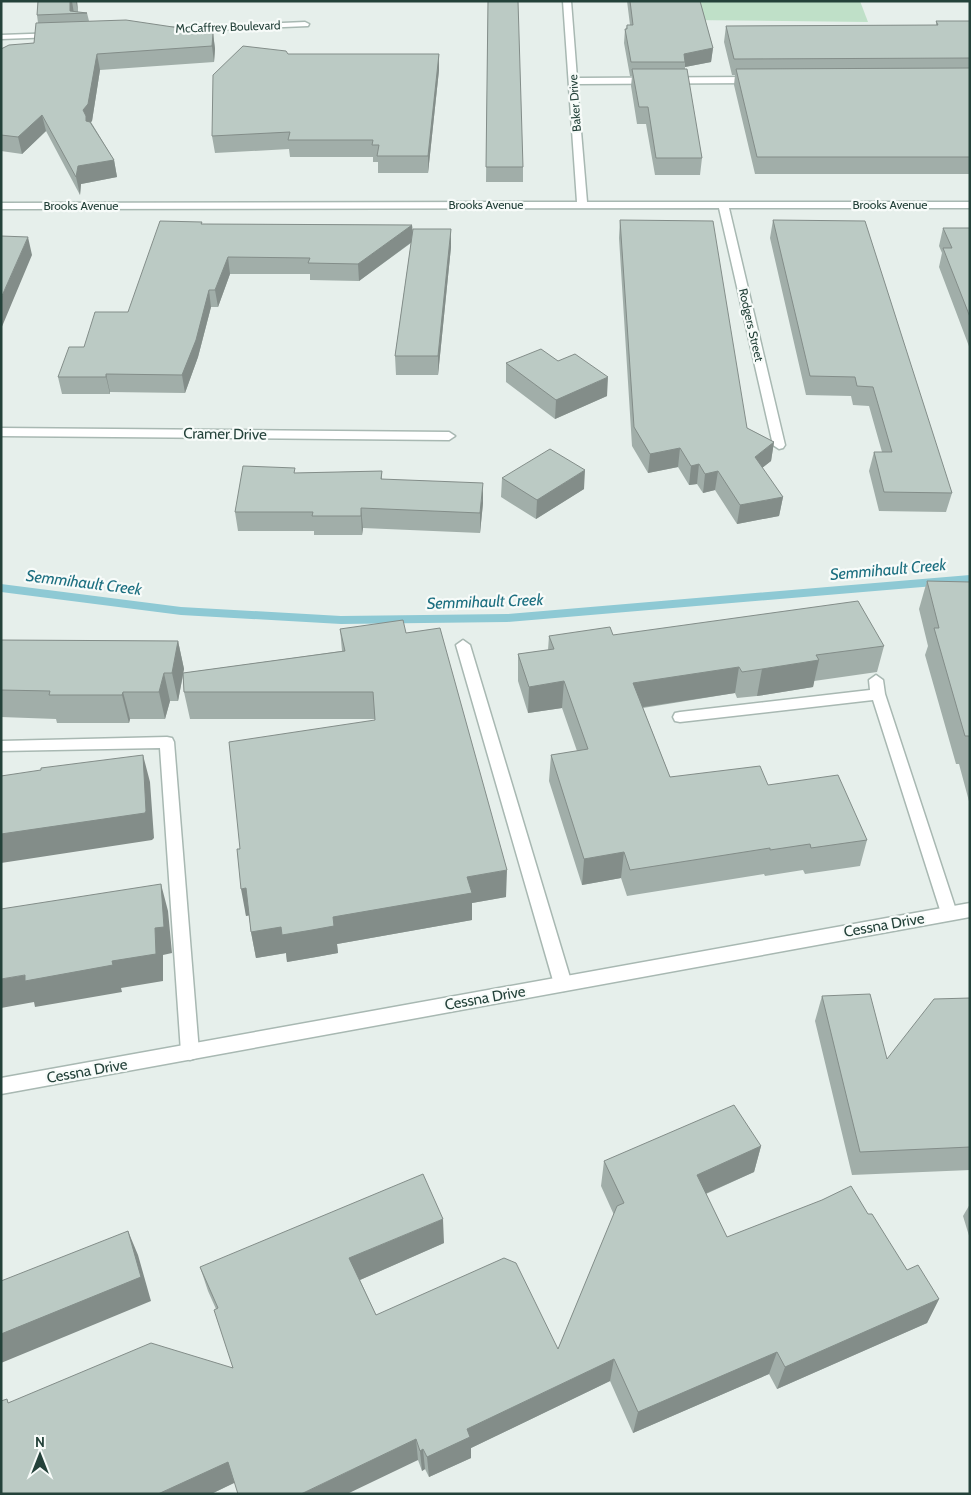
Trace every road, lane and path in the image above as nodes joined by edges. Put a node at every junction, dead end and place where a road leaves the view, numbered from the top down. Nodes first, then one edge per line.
1 (567, 1) edge
2 (305, 24) dead end
3 (158, 30) edge
4 (60, 35) edge
5 (1, 37) edge
6 (762, 80) edge
7 (573, 81) junction
8 (582, 205) junction
9 (724, 205) junction
10 (970, 205) edge
11 (1, 206) edge
12 (1, 432) edge
13 (449, 436) dead end
14 (778, 445) dead end
15 (463, 644) dead end
16 (680, 716) dead end
17 (1, 746) edge
18 (970, 910) edge
19 (949, 913) junction
20 (562, 984) junction
21 (190, 1052) junction
22 (1, 1086) edge

1 - 7 street, Baker Drive
2 - 3 street, McCaffrey Boulevard
4 - 5 street
6 - 7 street
7 - 8 street, Baker Drive
8 - 9 street, Brooks Avenue
8 - 11 street, Brooks Avenue
9 - 10 street, Brooks Avenue
9 - 14 street, Rodgers Street
12 - 13 street, Cramer Drive
15 - 20 street
16 - 19 street
17 - 21 street
18 - 19 street, Cessna Drive
19 - 20 street, Cessna Drive
20 - 21 street, Cessna Drive
21 - 22 street, Cessna Drive

